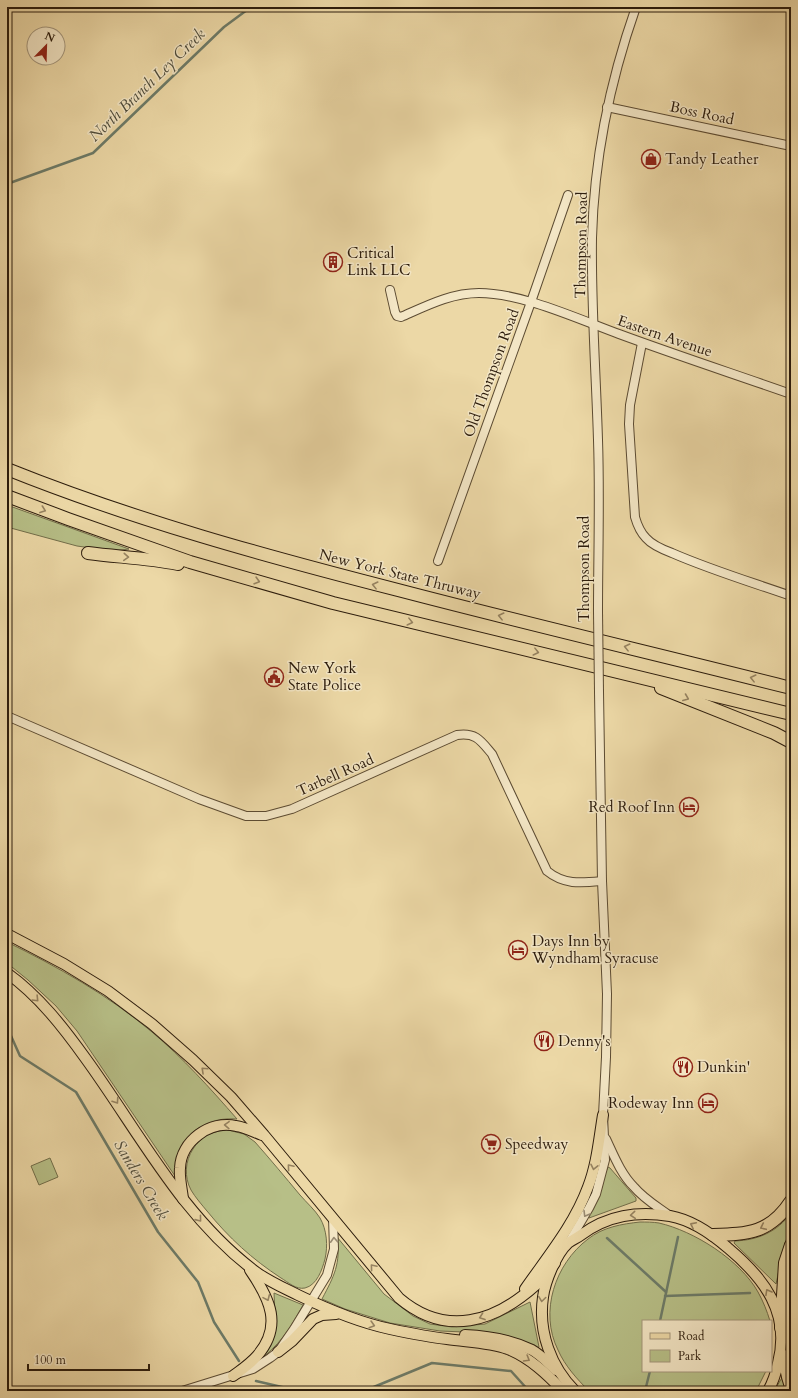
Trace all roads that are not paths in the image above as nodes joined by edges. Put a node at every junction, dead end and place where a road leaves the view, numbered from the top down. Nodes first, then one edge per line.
1 (636, 7) edge
2 (607, 107) junction
3 (791, 146) edge
4 (568, 195) dead end
5 (390, 290) dead end
6 (531, 302) junction
7 (594, 325) junction
8 (642, 343) junction
9 (791, 394) edge
10 (7, 470) edge
11 (7, 496) edge
12 (88, 552) dead end
13 (438, 561) dead end
14 (220, 571) junction
15 (791, 596) edge
16 (624, 674) junction
17 (791, 688) edge
18 (791, 714) edge
19 (7, 716) edge
20 (791, 742) edge
21 (602, 881) junction
22 (7, 934) edge
23 (7, 973) edge
24 (603, 1115) junction
25 (264, 1135) junction
26 (605, 1137) junction
27 (184, 1200) junction
28 (791, 1201) edge
29 (671, 1216) junction
30 (333, 1218) junction
31 (714, 1235) junction
32 (567, 1244) junction
33 (791, 1246) edge
34 (555, 1263) junction
35 (247, 1265) junction
36 (791, 1291) edge
37 (517, 1300) junction
38 (311, 1301) junction
39 (337, 1313) junction
40 (786, 1332) edge
41 (408, 1333) junction
42 (781, 1346) junction
43 (278, 1352) junction
44 (560, 1374) junction
45 (233, 1376) junction
46 (791, 1390) edge
47 (182, 1391) edge
48 (563, 1391) edge
49 (575, 1391) edge
50 (768, 1391) edge

1 - 2 street, Thompson Road
2 - 3 street, Boss Road
2 - 7 street, Thompson Road
4 - 6 street, Old Thompson Road
5 - 6 street, Eastern Avenue
6 - 7 street, Eastern Avenue
6 - 13 street, Old Thompson Road
7 - 8 street, Eastern Avenue
7 - 21 street, Thompson Road, bridge
8 - 9 street, Eastern Avenue
8 - 15 street
17 -> 10 highway, New York State Thruway
11 -> 14 highway
12 -> 14 highway
14 -> 16 highway
16 - 18 highway
16 -> 20 highway
19 - 21 street, Tarbell Road
21 - 24 street, Thompson Road
25 -> 22 main road
23 -> 27 main road
24 - 26 street, Thompson Road
24 -> 37 main road
25 -> 27 main road
30 -> 25 main road
26 - 29 street, Thompson Road
26 -> 32 street, Thompson Road
27 -> 35 main road
28 -> 31 highway
31 -> 29 main road
29 -> 32 main road
37 -> 30 main road
38 -> 30 street
40 -> 31 main road
32 - 34 main road
33 - 40 highway
34 - 37 main road
34 -> 44 main road
35 - 38 main road
35 -> 45 main road
36 - 40 highway
38 - 39 main road
38 - 43 street
39 -> 41 main road
39 - 43 main road
40 - 42 main road
41 - 44 main road
41 -> 48 main road
42 - 46 main road
42 - 50 main road
43 - 45 street
44 - 49 main road
45 - 47 street

